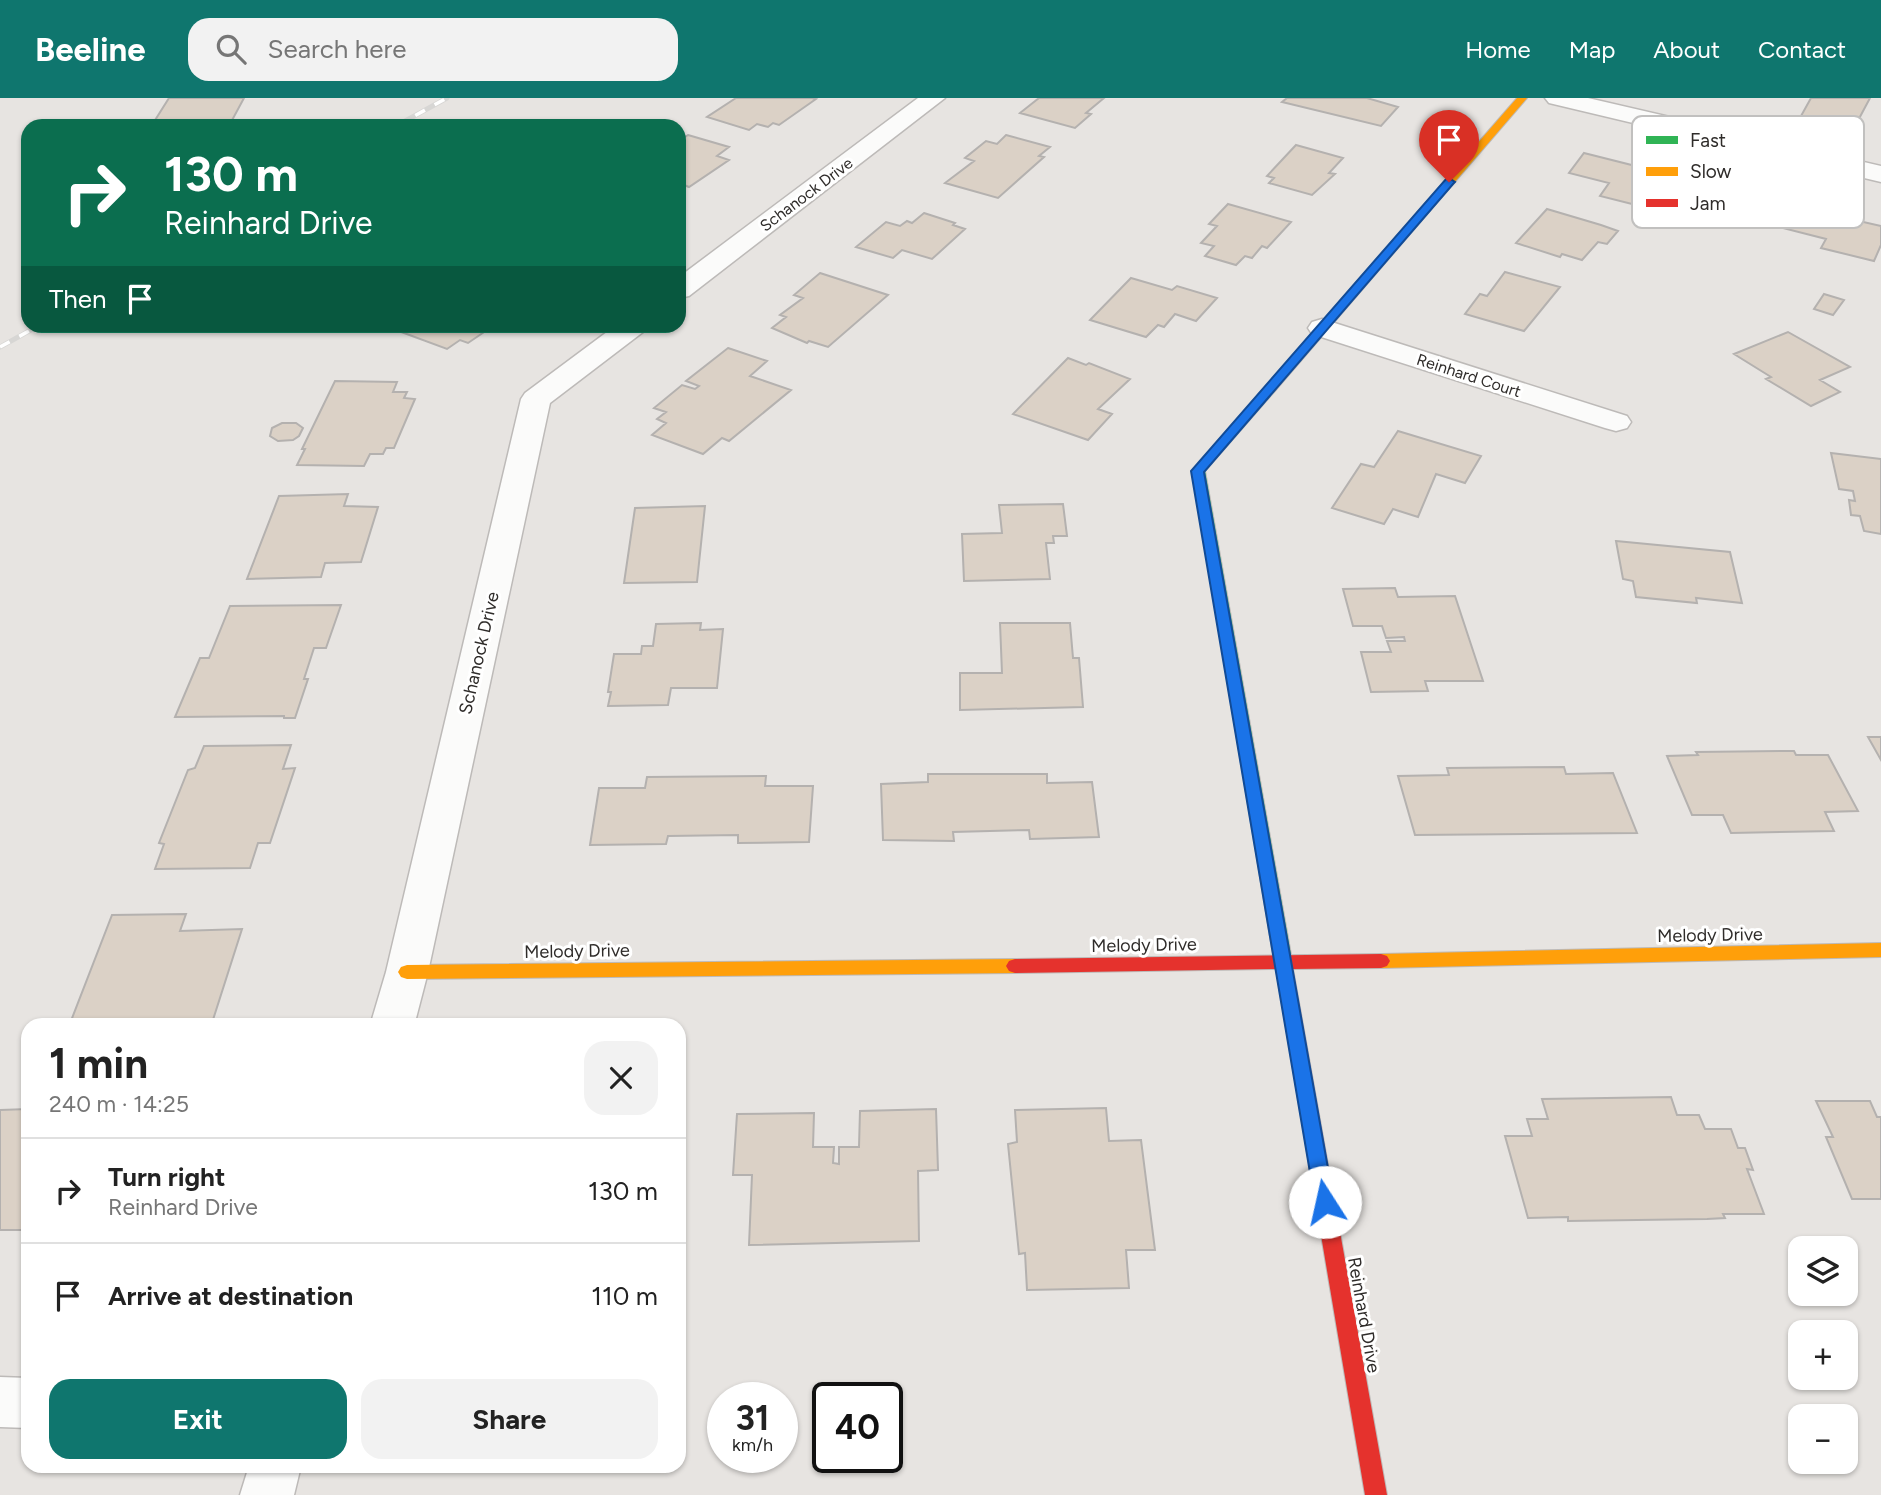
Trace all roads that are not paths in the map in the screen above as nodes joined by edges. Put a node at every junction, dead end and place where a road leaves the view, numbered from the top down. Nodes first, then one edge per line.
1 (933, 98) edge
2 (1522, 98) edge
3 (1557, 98) edge
4 (1634, 116) edge
5 (686, 285) edge
6 (1322, 328) junction
7 (624, 333) edge
8 (1616, 422) dead end
9 (1881, 950) edge
10 (1283, 963) junction
11 (407, 972) junction
12 (395, 1018) edge
13 (0, 1402) edge
14 (21, 1403) edge
15 (273, 1473) edge
16 (268, 1495) edge
17 (1376, 1495) edge

1 - 5 street, Schanock Drive
2 - 6 street, Reinhard Drive
3 - 4 street
6 - 8 street, Reinhard Court
6 - 10 street, Reinhard Drive
7 - 11 street, Schanock Drive
9 - 10 street, Melody Drive
10 - 11 street, Melody Drive
10 - 17 street, Reinhard Drive
11 - 12 street, Schanock Drive
13 - 14 street
15 - 16 street

